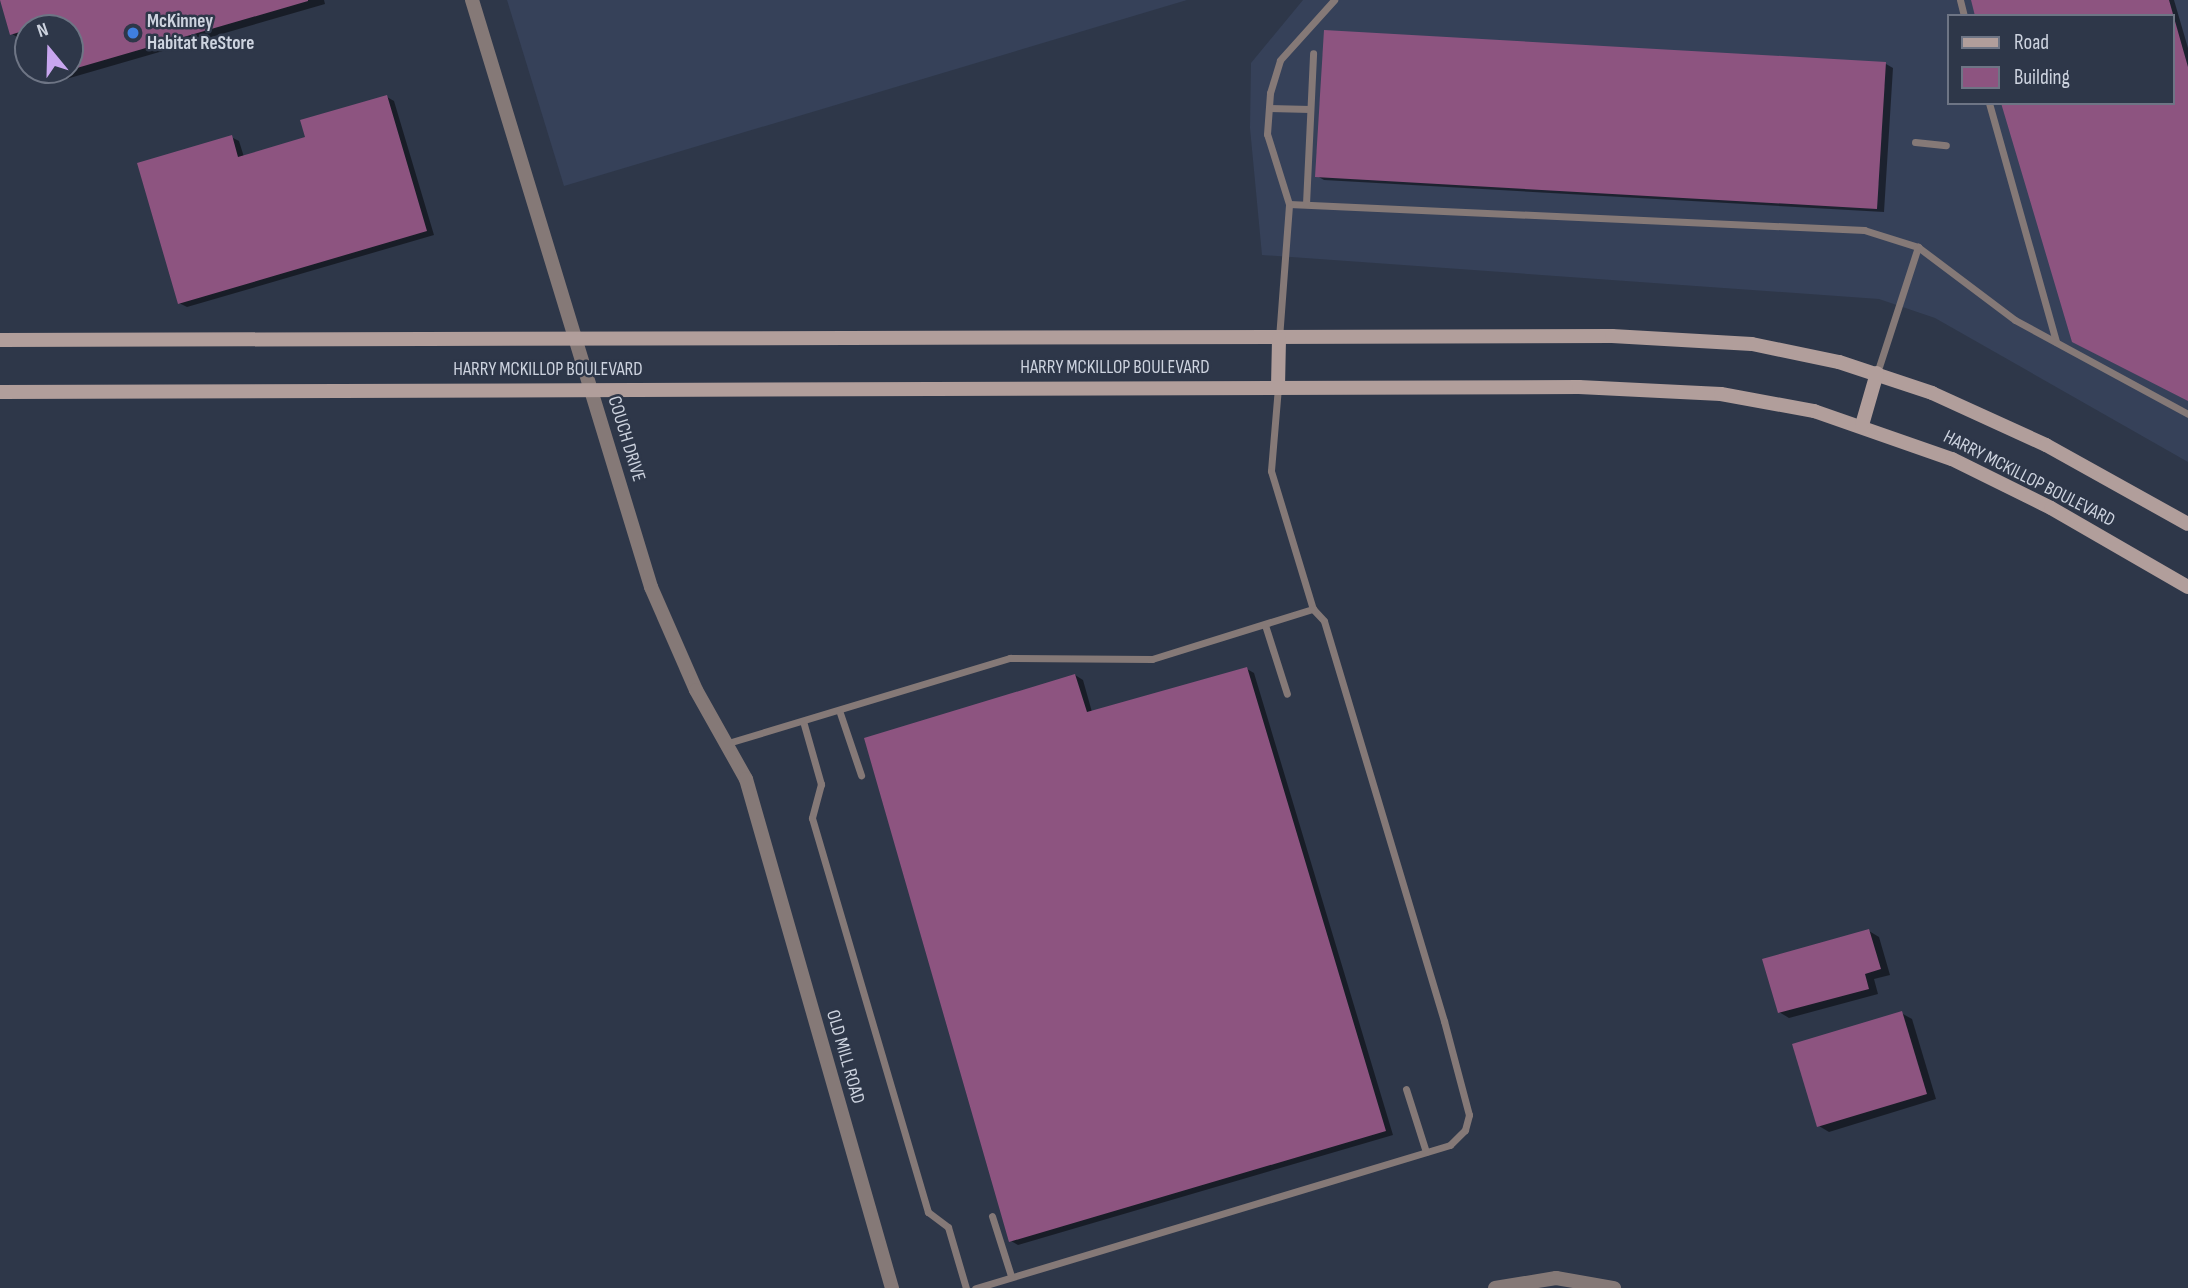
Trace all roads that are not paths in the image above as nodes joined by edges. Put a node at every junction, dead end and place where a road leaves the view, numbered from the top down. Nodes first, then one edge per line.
1 (472, 0) edge
2 (1334, 0) edge
3 (1313, 53) dead end
4 (1990, 105) edge
5 (1269, 108) junction
6 (1310, 109) junction
7 (1915, 142) dead end
8 (1945, 145) dead end
9 (1289, 204) junction
10 (1306, 204) junction
11 (1917, 247) junction
12 (574, 336) junction
13 (1279, 339) junction
14 (0, 340) edge
15 (2056, 342) junction
16 (1877, 373) junction
17 (1278, 387) junction
18 (591, 390) junction
19 (0, 392) edge
20 (2188, 414) edge
21 (1862, 425) junction
22 (2188, 524) edge
23 (2188, 587) edge
24 (1314, 609) junction
25 (1265, 625) junction
26 (1287, 694) dead end
27 (839, 710) junction
28 (803, 721) junction
29 (728, 743) junction
30 (861, 775) dead end
31 (762, 835) joint
32 (1406, 1090) dead end
33 (1426, 1152) junction
34 (992, 1216) dead end
35 (1011, 1276) junction
36 (892, 1288) edge
37 (966, 1288) edge
38 (975, 1288) edge
39 (1495, 1288) edge
40 (1614, 1288) edge

1 - 12 street, COUCH DRIVE
2 - 5 lane
3 - 6 lane
4 - 15 lane
5 - 6 lane
5 - 9 lane
6 - 10 lane
7 - 8 lane
9 - 10 lane
9 - 13 lane
10 - 11 lane
11 - 15 lane
11 - 16 lane
12 - 13 main road, HARRY MCKILLOP BOULEVARD
12 - 14 main road, HARRY MCKILLOP BOULEVARD
12 - 18 street, COUCH DRIVE
13 - 16 main road, HARRY MCKILLOP BOULEVARD
13 - 17 main road
15 - 20 lane
16 - 21 main road
16 - 22 main road, HARRY MCKILLOP BOULEVARD
17 - 18 main road, HARRY MCKILLOP BOULEVARD
17 - 21 main road, HARRY MCKILLOP BOULEVARD
17 - 24 lane
18 - 19 main road, HARRY MCKILLOP BOULEVARD
18 - 29 street, COUCH DRIVE
21 - 23 main road, HARRY MCKILLOP BOULEVARD
24 - 25 lane
24 - 33 lane
25 - 26 lane
25 - 27 lane
27 - 28 lane
27 - 30 lane
28 - 29 lane
28 - 37 lane
29 - 31 street, COUCH DRIVE
31 - 36 street, OLD MILL ROAD
32 - 33 lane
33 - 35 lane
34 - 35 lane
35 - 38 lane
39 - 40 street

